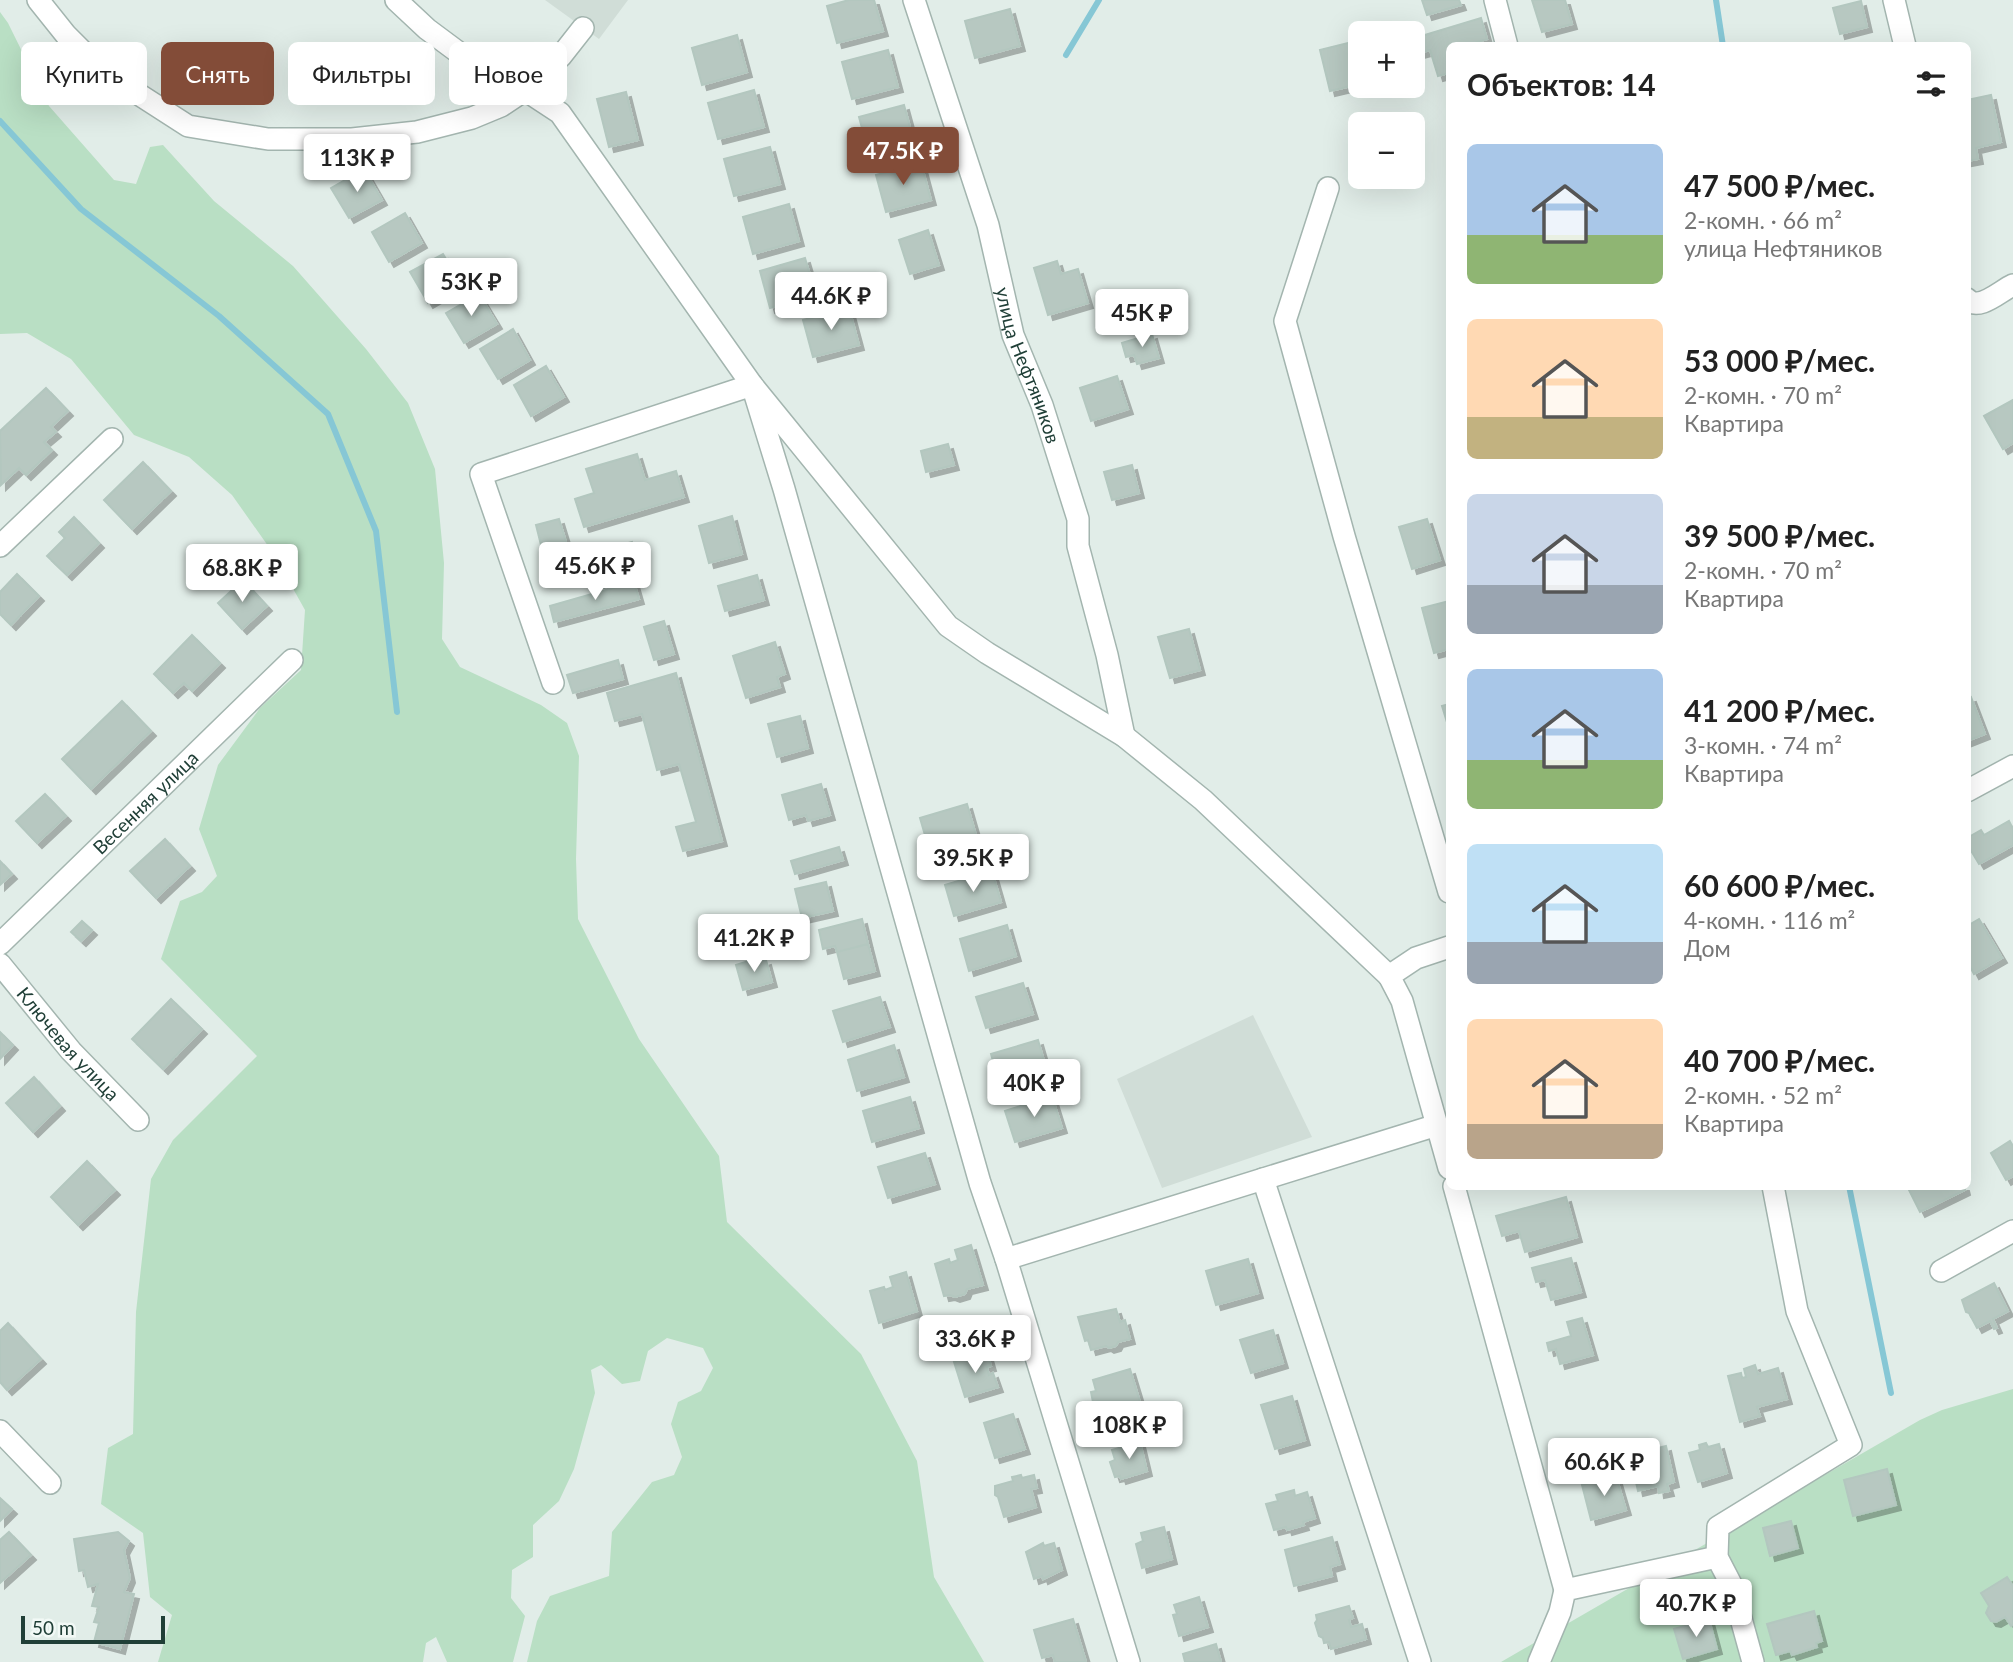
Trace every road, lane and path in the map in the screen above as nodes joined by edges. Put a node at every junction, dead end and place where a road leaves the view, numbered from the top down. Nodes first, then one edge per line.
1 (38, 0) edge
2 (396, 0) edge
3 (914, 0) edge
4 (1495, 0) edge
5 (1894, 0) edge
6 (583, 28) dead end
7 (1506, 42) edge
8 (1904, 42) edge
9 (449, 45) edge
10 (567, 48) edge
11 (502, 105) edge
12 (548, 105) edge
13 (1328, 188) dead end
14 (2013, 285) edge
15 (1971, 303) edge
16 (752, 385) junction
17 (112, 439) dead end
18 (0, 546) edge
19 (292, 660) dead end
20 (553, 683) dead end
21 (1124, 736) junction
22 (2013, 766) edge
23 (1971, 789) edge
24 (1446, 882) edge
25 (0, 944) edge
26 (1446, 948) edge
27 (0, 964) edge
28 (1389, 976) junction
29 (138, 1120) dead end
30 (1437, 1125) junction
31 (1446, 1157) edge
32 (1263, 1179) junction
33 (1455, 1190) edge
34 (1774, 1190) edge
35 (2013, 1231) edge
36 (1006, 1259) junction
37 (1941, 1271) dead end
38 (0, 1431) edge
39 (50, 1483) dead end
40 (1717, 1557) junction
41 (1565, 1590) junction
42 (1129, 1662) edge
43 (1420, 1662) edge
44 (1539, 1662) edge
45 (1753, 1662) edge

1 - 11 street
2 - 9 street
3 - 21 street, улица Нефтяников
4 - 7 street
5 - 8 street
6 - 10 street
12 - 16 street
13 - 24 street
14 - 15 street
16 - 20 street
16 - 21 street
16 - 36 street
17 - 18 street
19 - 25 street, Весенняя улица
21 - 28 street
22 - 23 street
26 - 28 street
27 - 29 street, Ключевая улица
28 - 30 street
30 - 31 street
30 - 32 street
32 - 36 street
32 - 43 street
33 - 41 street
34 - 40 street
35 - 37 street
36 - 42 street
38 - 39 street
40 - 41 street
40 - 45 street
41 - 44 street

